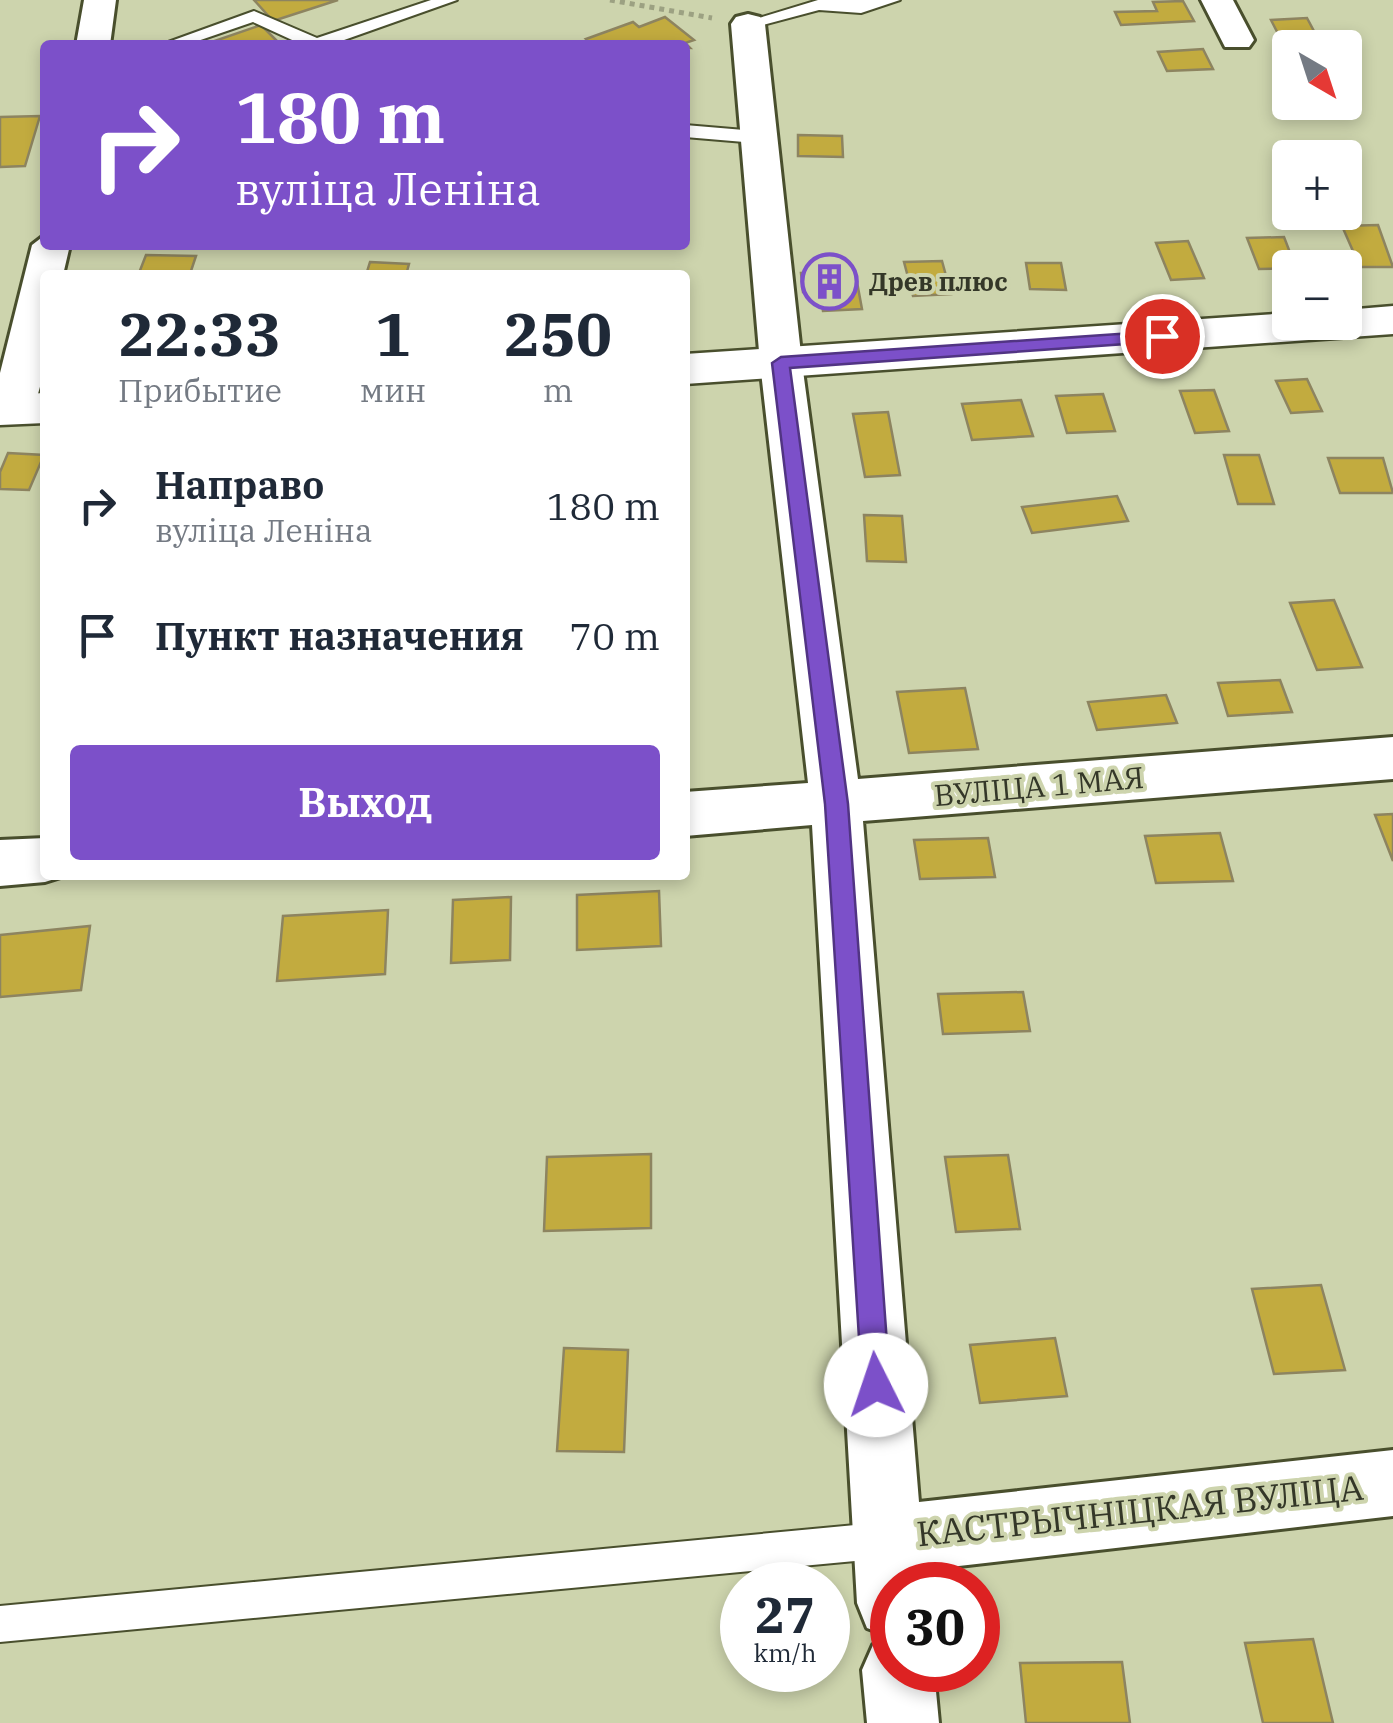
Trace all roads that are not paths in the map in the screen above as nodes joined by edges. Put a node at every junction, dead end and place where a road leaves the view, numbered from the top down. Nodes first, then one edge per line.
1 (100, 0) edge
2 (448, 0) edge
3 (891, 0) edge
4 (1217, 0) edge
5 (748, 24) joint
6 (94, 40) edge
7 (184, 40) edge
8 (306, 40) edge
9 (332, 40) edge
10 (1237, 40) dead end
11 (690, 131) edge
12 (756, 137) junction
13 (40, 301) edge
14 (1393, 320) edge
15 (781, 363) junction
16 (690, 368) edge
17 (19, 409) edge
18 (1393, 758) edge
19 (836, 804) junction
20 (690, 814) edge
21 (40, 860) edge
22 (0, 863) edge
23 (1393, 1483) edge
24 (889, 1562) edge
25 (941, 1562) edge
26 (870, 1572) edge
27 (0, 1624) edge
28 (900, 1692) edge
29 (903, 1723) edge

1 - 6 street
2 - 9 lane
3 - 5 lane
4 - 10 street
5 - 12 street
7 - 8 lane
11 - 12 lane
12 - 15 street
13 - 17 street
14 - 15 main road
15 - 16 main road
15 - 19 street
18 - 19 street, ВУЛІЦА 1 МАЯ
19 - 20 street, ВУЛІЦА 1 МАЯ
19 - 24 street
21 - 22 street
23 - 25 street, КАСТРЫЧНІЦКАЯ ВУЛІЦА
26 - 27 lane
28 - 29 street

